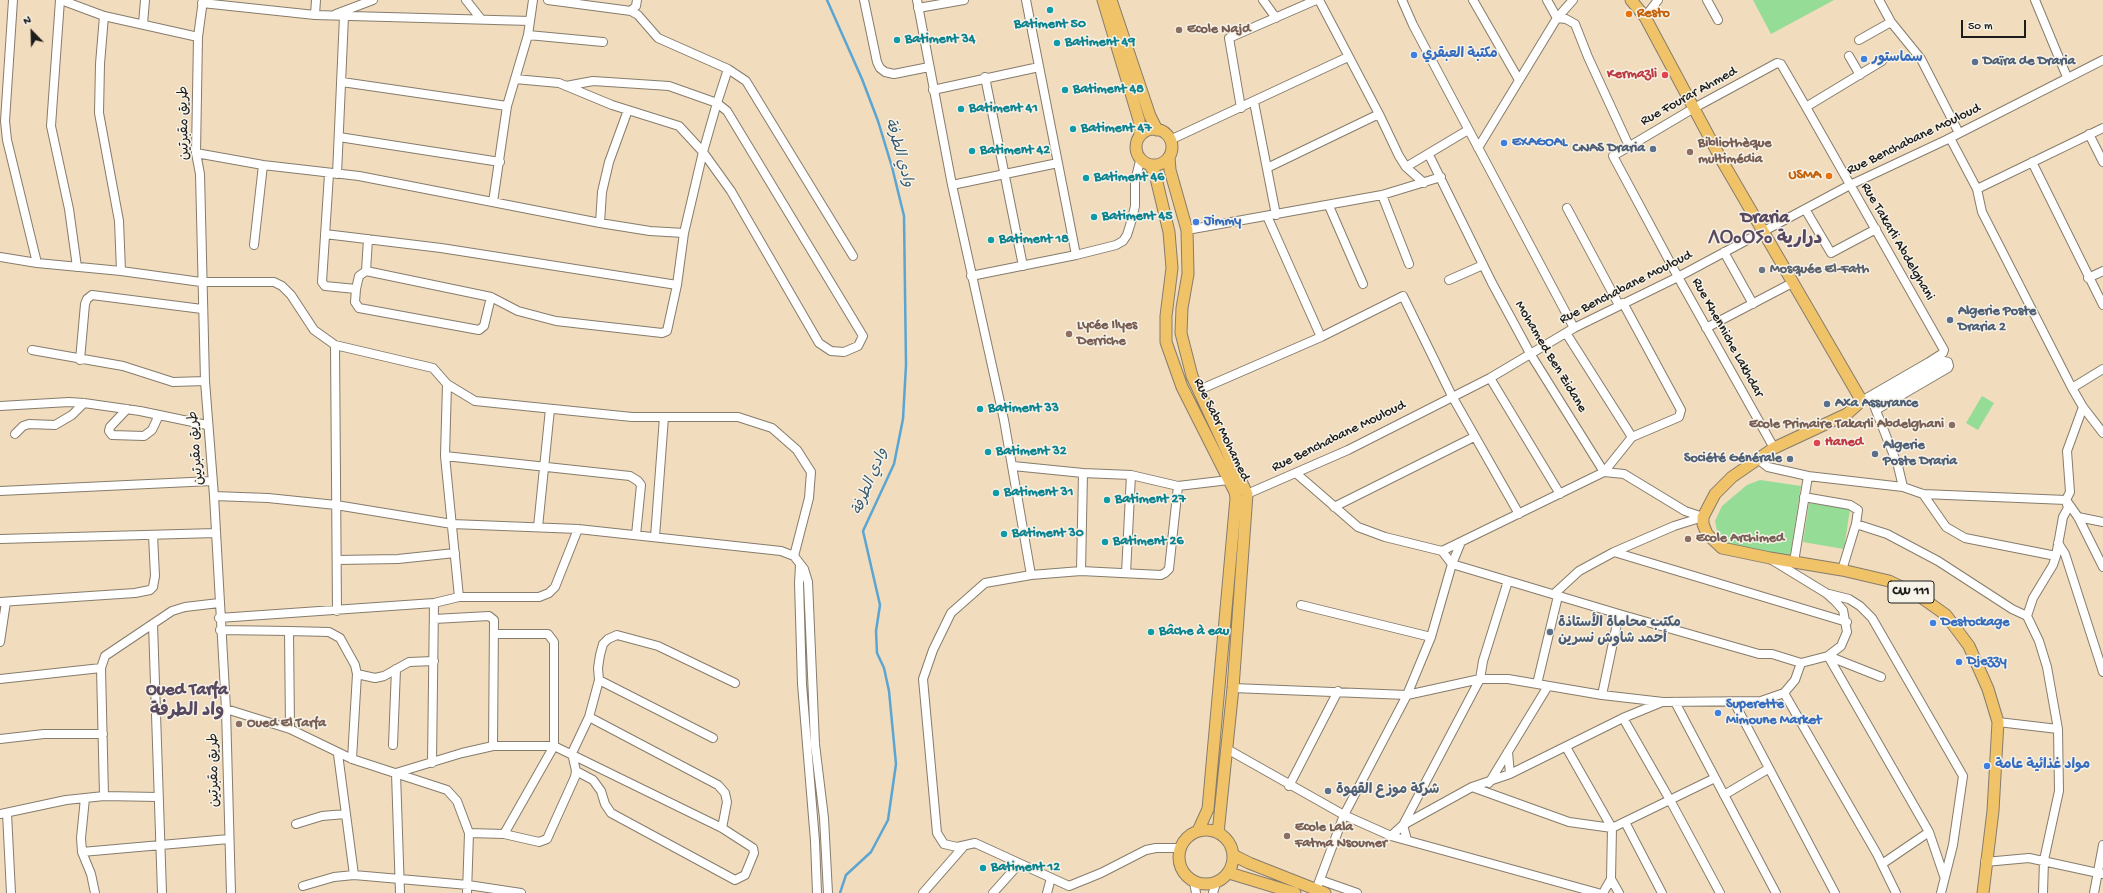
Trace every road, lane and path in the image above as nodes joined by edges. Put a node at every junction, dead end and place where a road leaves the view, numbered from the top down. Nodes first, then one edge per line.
1 (13, 0) edge
2 (61, 0) edge
3 (146, 0) edge
4 (316, 0) edge
5 (373, 0) edge
6 (466, 0) edge
7 (533, 0) edge
8 (548, 0) edge
9 (637, 0) edge
10 (864, 0) edge
11 (964, 0) edge
12 (1026, 0) edge
13 (1103, 0) edge
14 (1111, 0) edge
15 (1263, 0) edge
16 (1318, 0) edge
17 (1402, 0) edge
18 (1473, 0) edge
19 (1547, 0) edge
20 (1573, 0) edge
21 (1631, 0) edge
22 (1658, 0) edge
23 (1707, 0) edge
24 (1879, 0) edge
25 (2036, 0) edge
26 (202, 2) edge
27 (918, 4) edge
28 (631, 11) junction
29 (315, 15) junction
30 (104, 16) junction
31 (333, 16) junction
32 (344, 16) junction
33 (1645, 17) junction
34 (1276, 18) junction
35 (1558, 18) junction
36 (481, 19) junction
37 (1718, 20) dead end
38 (530, 21) junction
39 (1891, 22) junction
40 (143, 24) junction
41 (528, 35) junction
42 (198, 37) junction
43 (1858, 40) dead end
44 (603, 42) dead end
45 (1849, 56) dead end
46 (1348, 57) junction
47 (2103, 60) edge
48 (1882, 61) dead end
49 (1779, 62) joint
50 (928, 67) junction
51 (1039, 67) junction
52 (728, 69) junction
53 (1860, 75) junction
54 (2067, 77) junction
55 (985, 78) junction
56 (515, 79) junction
57 (1519, 80) junction
58 (342, 82) junction
59 (566, 86) junction
60 (933, 90) junction
61 (1254, 102) junction
62 (717, 103) junction
63 (507, 106) junction
64 (1806, 107) junction
65 (1241, 108) junction
66 (1694, 108) junction
67 (628, 110) junction
68 (1379, 114) junction
69 (2103, 128) edge
70 (1157, 130) junction
71 (1468, 130) junction
72 (1959, 133) junction
73 (2089, 134) junction
74 (1140, 136) junction
75 (340, 137) junction
76 (1950, 138) junction
77 (1170, 140) junction
78 (1629, 146) junction
79 (1478, 148) junction
80 (703, 152) junction
81 (196, 153) junction
82 (1429, 155) junction
83 (1613, 156) joint
84 (1169, 157) junction
85 (500, 162) junction
86 (2032, 162) junction
87 (2103, 162) edge
88 (1058, 163) junction
89 (1145, 163) junction
90 (263, 165) junction
91 (1406, 167) junction
92 (1267, 168) junction
93 (333, 174) junction
94 (1005, 174) junction
95 (1441, 177) junction
96 (1424, 183) junction
97 (952, 185) junction
98 (1850, 185) junction
99 (1977, 189) junction
100 (1382, 196) junction
101 (493, 202) junction
102 (1330, 206) junction
103 (1567, 208) dead end
104 (1805, 209) junction
105 (1276, 215) junction
106 (1267, 216) junction
107 (600, 223) junction
108 (1876, 229) junction
109 (1187, 230) junction
110 (1764, 231) junction
111 (684, 233) junction
112 (325, 234) junction
113 (368, 239) junction
114 (254, 245) dead end
115 (1724, 252) junction
116 (1076, 255) junction
117 (853, 256) dead end
118 (0, 257) edge
119 (37, 263) junction
120 (1409, 264) dead end
121 (1483, 265) junction
122 (1023, 266) junction
123 (77, 267) junction
124 (121, 271) junction
125 (366, 271) junction
126 (2103, 271) edge
127 (971, 276) junction
128 (1678, 277) junction
129 (2088, 278) junction
130 (1449, 280) dead end
131 (201, 282) junction
132 (1794, 282) junction
133 (1363, 284) dead end
134 (677, 285) junction
135 (356, 289) junction
136 (491, 297) junction
137 (1621, 304) junction
138 (1753, 304) junction
139 (2103, 305) edge
140 (202, 309) junction
141 (1574, 328) junction
142 (1706, 328) junction
143 (1566, 333) junction
144 (1322, 337) junction
145 (335, 345) junction
146 (32, 350) dead end
147 (1531, 355) junction
148 (80, 360) junction
149 (1928, 362) junction
150 (2103, 369) edge
151 (1925, 372) junction
152 (1490, 378) junction
153 (204, 381) junction
154 (447, 384) junction
155 (2072, 388) junction
156 (1199, 390) junction
157 (1452, 396) junction
158 (1862, 398) junction
159 (84, 403) junction
160 (0, 406) edge
161 (1875, 406) junction
162 (2083, 407) junction
163 (127, 409) junction
164 (550, 409) junction
165 (159, 415) junction
166 (664, 417) junction
167 (207, 425) junction
168 (2103, 433) edge
169 (15, 434) dead end
170 (1474, 437) junction
171 (1632, 437) junction
172 (1774, 448) junction
173 (445, 456) junction
174 (1759, 460) junction
175 (1013, 466) junction
176 (544, 467) junction
177 (1604, 472) junction
178 (1083, 473) junction
179 (1297, 474) junction
180 (1131, 475) junction
181 (1808, 476) junction
182 (1229, 480) junction
183 (212, 481) junction
184 (1178, 486) junction
185 (1903, 487) junction
186 (0, 491) edge
187 (1247, 494) junction
188 (1560, 494) junction
189 (1923, 494) junction
190 (214, 496) junction
191 (1804, 497) junction
192 (2066, 500) junction
193 (336, 504) junction
194 (1334, 507) junction
195 (1519, 514) junction
196 (1703, 517) junction
197 (2078, 517) junction
198 (2103, 522) edge
199 (452, 524) junction
200 (1856, 524) junction
201 (538, 527) junction
202 (578, 529) junction
203 (216, 533) junction
204 (153, 535) junction
205 (636, 535) junction
206 (655, 537) junction
207 (0, 539) edge
208 (1461, 542) junction
209 (2058, 543) junction
210 (1442, 551) junction
211 (1614, 552) junction
212 (455, 553) junction
213 (794, 556) junction
214 (2056, 556) junction
215 (1770, 558) junction
216 (337, 560) junction
217 (1794, 562) junction
218 (1452, 564) junction
219 (800, 565) junction
220 (2103, 567) edge
221 (1842, 570) junction
222 (1081, 571) junction
223 (1126, 573) junction
224 (1031, 575) junction
225 (1508, 581) junction
226 (1826, 593) junction
227 (1556, 595) junction
228 (459, 597) junction
229 (3, 602) edge
230 (219, 603) junction
231 (434, 603) junction
232 (1301, 605) dead end
233 (338, 611) junction
234 (1619, 614) junction
235 (2027, 616) junction
236 (220, 618) junction
237 (434, 619) junction
238 (1846, 622) junction
239 (153, 624) junction
240 (220, 630) junction
241 (289, 631) junction
242 (495, 634) junction
243 (1431, 637) junction
244 (0, 642) edge
245 (1828, 656) junction
246 (434, 661) junction
247 (1801, 663) junction
248 (101, 668) junction
249 (396, 669) junction
250 (2103, 672) edge
251 (357, 674) junction
252 (1881, 677) dead end
253 (0, 679) edge
254 (1480, 679) junction
255 (599, 680) junction
256 (735, 683) dead end
257 (1537, 684) junction
258 (1548, 686) junction
259 (1233, 688) junction
260 (1338, 691) junction
261 (1408, 694) junction
262 (1784, 694) junction
263 (1602, 695) junction
264 (1663, 702) junction
265 (1675, 702) junction
266 (1734, 702) junction
267 (226, 709) junction
268 (589, 717) junction
269 (1623, 718) junction
270 (1998, 722) junction
271 (290, 729) junction
272 (2058, 729) junction
273 (103, 734) junction
274 (713, 738) dead end
275 (0, 739) edge
276 (393, 745) dead end
277 (493, 746) junction
278 (554, 746) junction
279 (1566, 747) junction
280 (1227, 750) junction
281 (1508, 752) junction
282 (572, 753) junction
283 (338, 754) junction
284 (352, 759) junction
285 (432, 762) junction
286 (1768, 769) junction
287 (576, 771) junction
288 (396, 773) junction
289 (1510, 774) junction
290 (1714, 778) junction
291 (1489, 782) junction
292 (1289, 786) junction
293 (1472, 787) junction
294 (1480, 790) junction
295 (1724, 795) junction
296 (104, 796) junction
297 (158, 796) junction
298 (85, 798) junction
299 (1670, 800) junction
300 (4, 813) edge
301 (345, 814) junction
302 (1344, 815) junction
303 (1625, 822) junction
304 (296, 824) dead end
305 (1403, 825) junction
306 (722, 828) junction
307 (1612, 828) junction
308 (1198, 831) junction
309 (1218, 832) junction
310 (1929, 832) junction
311 (469, 833) junction
312 (504, 834) junction
313 (1392, 836) junction
314 (229, 839) junction
315 (1407, 840) junction
316 (2103, 845) edge
317 (161, 846) junction
318 (964, 846) junction
319 (1180, 848) junction
320 (82, 852) junction
321 (1233, 855) junction
322 (2044, 860) junction
323 (1985, 862) junction
324 (1019, 864) junction
325 (1882, 864) junction
326 (1229, 873) junction
327 (2100, 873) edge
328 (354, 875) junction
329 (1944, 876) junction
330 (1051, 878) junction
331 (1612, 878) junction
332 (400, 880) junction
333 (303, 886) dead end
334 (1320, 887) edge
335 (1195, 888) edge
336 (1215, 888) edge
337 (468, 889) edge
338 (11, 893) edge
339 (95, 893) edge
340 (162, 893) edge
341 (231, 893) edge
342 (400, 893) edge
343 (521, 893) edge
344 (817, 893) edge
345 (828, 893) edge
346 (924, 893) edge
347 (993, 893) edge
348 (1047, 893) edge
349 (1295, 893) edge
350 (1358, 893) edge
351 (1598, 893) edge
352 (1603, 893) edge
353 (1619, 893) edge
354 (1662, 893) edge
355 (1720, 893) edge
356 (1776, 893) edge
357 (1835, 893) edge
358 (1896, 893) edge
359 (1941, 893) edge
360 (1983, 893) edge
361 (2043, 893) edge
362 (2094, 893) edge

1 - 119 street
2 - 30 street
2 - 123 street
3 - 40 street
4 - 29 street
5 - 31 street
6 - 36 street
7 - 38 street
8 - 28 street
9 - 28 street
10 - 50 street
11 - 27 street
12 - 51 street
13 - 74 main road
14 - 70 main road
15 - 34 street
16 - 34 street
16 - 46 street
17 - 71 street
18 - 57 street
19 - 35 street
20 - 35 street
21 - 33 main road
22 - 33 street
23 - 37 street
24 - 39 street
25 - 54 street
26 - 29 street
26 - 42 street, طريق مقبرتين
27 - 50 street
28 - 52 street
29 - 31 street
30 - 40 street
30 - 124 street
31 - 32 street
32 - 36 street
32 - 58 street
33 - 66 main road
34 - 65 street
35 - 57 street
35 - 78 street
36 - 38 street
38 - 41 street
39 - 43 street
39 - 72 street
40 - 42 street
41 - 44 street
41 - 56 street
42 - 81 street, طريق مقبرتين
45 - 53 street
46 - 61 street
46 - 68 street
47 - 54 street, Rue Benchabane Mouloud
48 - 53 street
49 - 64 street, Rue Takarli Abdelghani
49 - 66 street, Rue Fourar Ahmed
50 - 60 street
51 - 55 street
51 - 88 street
52 - 62 street
52 - 117 street
53 - 64 street
54 - 72 street, Rue Benchabane Mouloud
55 - 60 street
55 - 94 street
56 - 59 street
56 - 63 street
57 - 79 street
58 - 63 street
58 - 75 street
59 - 62 street
59 - 67 street
60 - 97 street
61 - 65 street
61 - 92 street
62 - 80 street
62 - 80 street
63 - 85 street
64 - 98 street, Rue Takarli Abdelghani
65 - 77 street
66 - 78 street, Rue Fourar Ahmed
66 - 110 main road
67 - 80 street
67 - 107 street
68 - 91 street
68 - 92 street
69 - 73 street
70 - 74 main road
70 - 77 main road
71 - 79 street
71 - 82 street
72 - 76 street, Rue Benchabane Mouloud
73 - 86 street
73 - 87 street
74 - 89 main road
75 - 85 street
75 - 93 street
76 - 98 street, Rue Benchabane Mouloud
76 - 99 street
77 - 84 main road
78 - 83 street, Rue Fourar Ahmed
79 - 141 street
80 - 111 street
81 - 90 street
81 - 131 street, طريق مقبرتين
82 - 91 street
82 - 95 street, Mohamed Ben Zidane
83 - 128 street, Rue Khenniche Lakhdar
84 - 89 main road
84 - 109 main road
85 - 101 street
86 - 99 street
86 - 129 street
88 - 94 street
88 - 116 street
89 - 116 street
89 - 182 main road, Rue Sabr Mohamed
90 - 93 street
90 - 114 street
91 - 96 street
92 - 105 street
93 - 101 street
93 - 112 street
94 - 97 street
94 - 122 street
95 - 96 street
95 - 121 street, Mohamed Ben Zidane
96 - 100 street
97 - 127 street
98 - 104 street, Rue Benchabane Mouloud
98 - 108 street, Rue Takarli Abdelghani
99 - 155 street
100 - 102 street
100 - 120 street
101 - 107 street
102 - 105 street
102 - 133 street
103 - 137 street
104 - 108 street
104 - 110 street, Rue Benchabane Mouloud
105 - 106 street
106 - 109 street
106 - 144 street
107 - 111 street
108 - 149 street, Rue Takarli Abdelghani
109 - 156 main road
110 - 115 street, Rue Benchabane Mouloud
110 - 132 main road
111 - 134 street
112 - 113 street
112 - 135 street
113 - 125 street
113 - 134 street
115 - 128 street, Rue Benchabane Mouloud
115 - 138 street
116 - 122 street
118 - 119 street
119 - 123 street
121 - 130 street
121 - 147 street, Mohamed Ben Zidane
122 - 127 street
123 - 124 street
124 - 131 street
125 - 135 street
125 - 136 street
126 - 129 street
127 - 175 street
128 - 137 street, Rue Benchabane Mouloud
128 - 142 street, Rue Khenniche Lakhdar
129 - 139 street
131 - 140 street, طريق مقبرتين
131 - 145 street
132 - 138 street
132 - 158 main road
134 - 136 street
135 - 136 street
137 - 141 street, Rue Benchabane Mouloud
137 - 171 street
138 - 142 street
140 - 148 street
140 - 153 street, طريق مقبرتين
141 - 143 street, Rue Benchabane Mouloud
142 - 172 street, Rue Khenniche Lakhdar
143 - 147 street, Rue Benchabane Mouloud
143 - 171 street
144 - 156 street
144 - 157 street
145 - 154 street
145 - 193 street
146 - 148 street
147 - 152 street, Rue Benchabane Mouloud
147 - 177 street, Mohamed Ben Zidane
148 - 153 street
149 - 151 street
149 - 158 street
150 - 155 street
151 - 161 street
151 - 161 street
152 - 157 street, Rue Benchabane Mouloud
152 - 188 street
153 - 167 street, طريق مقبرتين
154 - 164 street
154 - 173 street
155 - 162 street
156 - 187 main road
157 - 170 street
157 - 179 street, Rue Benchabane Mouloud
158 - 161 street
158 - 172 main road
159 - 160 street
159 - 163 street
159 - 169 street
161 - 185 street
162 - 168 street
162 - 192 street
163 - 165 street
163 - 165 street
164 - 166 street
164 - 176 street
165 - 167 street
166 - 206 street
166 - 213 street
167 - 183 street, طريق مقبرتين
170 - 194 street
170 - 195 street
171 - 177 street
172 - 174 main road
173 - 176 street
173 - 199 street
174 - 181 street
174 - 196 main road
175 - 178 street
175 - 224 street
176 - 201 street
176 - 205 street
177 - 188 street
177 - 196 street
178 - 180 street
178 - 222 street
179 - 187 street, Rue Benchabane Mouloud
179 - 194 street
180 - 184 street
180 - 223 street
181 - 185 street
181 - 191 street
182 - 184 street
182 - 308 main road, Rue Sabr Mohamed
183 - 186 street
183 - 190 street, طريق مقبرتين
184 - 223 street
185 - 189 street
187 - 259 main road
188 - 195 street
189 - 192 street
189 - 214 street
190 - 193 street
190 - 203 street, طريق مقبرتين
191 - 200 street
191 - 217 street
192 - 197 street
192 - 209 street
193 - 199 street
193 - 216 street
194 - 210 street
195 - 208 street
196 - 211 street
196 - 215 main road, CW 111
197 - 198 street
197 - 220 street
199 - 201 street
199 - 212 street
200 - 221 street
200 - 235 street
201 - 202 street
202 - 205 street
202 - 228 street
203 - 204 street
203 - 230 street, طريق مقبرتين
204 - 207 street
204 - 229 street
205 - 206 street
206 - 213 street
208 - 210 street
208 - 218 street
209 - 214 street
209 - 250 street
210 - 218 street
211 - 227 street
211 - 238 street
212 - 216 street
212 - 228 street
213 - 219 street
214 - 235 street
215 - 217 main road, CW 111
215 - 226 street
216 - 233 street
217 - 221 main road, CW 111
218 - 225 street
218 - 243 street
219 - 344 street
219 - 345 street
221 - 270 main road, CW 111
222 - 223 street
222 - 224 street
224 - 318 street
225 - 227 street
225 - 254 street
226 - 238 street
226 - 329 street
227 - 234 street
227 - 257 street
228 - 231 street
229 - 244 street
230 - 236 street, طريق مقبرتين
230 - 239 street
231 - 233 street
231 - 237 street
232 - 243 street
233 - 236 street
234 - 247 street
234 - 263 street
235 - 272 street
236 - 240 street, طريق مقبرتين
237 - 242 street
237 - 246 street
238 - 245 street
239 - 248 street
239 - 297 street
240 - 241 street
240 - 267 street, طريق مقبرتين
241 - 251 street
241 - 271 street
242 - 277 street
242 - 278 street
243 - 261 street
245 - 247 street
245 - 252 street
245 - 310 street
246 - 249 street
246 - 285 street
247 - 262 street
248 - 253 street
248 - 273 street
249 - 251 street
249 - 276 street
251 - 284 street
254 - 257 street
254 - 261 street
254 - 305 street
255 - 256 street
255 - 268 street
255 - 274 street
257 - 258 street
258 - 263 street
258 - 281 street
259 - 260 street
259 - 280 main road
260 - 261 street
260 - 292 street
261 - 302 street
262 - 266 street
262 - 325 street
263 - 264 street
264 - 265 street
264 - 269 street
265 - 266 street
265 - 290 street
266 - 286 street
267 - 271 street
267 - 314 street, طريق مقبرتين
268 - 282 street
268 - 306 street
269 - 279 street
269 - 299 street
270 - 272 street
270 - 323 main road, CW 111
271 - 283 street
272 - 322 street
273 - 275 street
273 - 296 street
277 - 278 street
277 - 285 street
278 - 282 street
278 - 312 street
279 - 289 street
279 - 307 street
280 - 292 street
280 - 309 main road
281 - 289 street
281 - 291 street
282 - 287 street
282 - 306 street
283 - 284 street
283 - 301 street
284 - 288 street
285 - 288 street
286 - 295 street
286 - 357 street
287 - 306 street
287 - 312 street
288 - 311 street
288 - 332 street
289 - 291 street
290 - 295 street
290 - 299 street
291 - 293 street
291 - 294 street
292 - 302 street
293 - 294 street
293 - 305 street
294 - 307 street
295 - 356 street
296 - 297 street
296 - 298 street
297 - 317 street
298 - 300 street
298 - 320 street
299 - 303 street
299 - 355 street
300 - 338 street
301 - 304 street
301 - 328 street
302 - 313 street
302 - 334 street
303 - 307 street
303 - 354 street
305 - 313 street
305 - 315 street
307 - 331 street
308 - 309 main road
308 - 319 main road
309 - 321 main road
310 - 325 street
310 - 329 street
311 - 312 street
311 - 337 street
313 - 315 street
314 - 317 street
314 - 341 street, طريق مقبرتين
315 - 351 street
316 - 327 street
317 - 320 street
317 - 340 street
318 - 324 street
318 - 346 street
319 - 330 street
319 - 335 main road
320 - 339 street
321 - 326 main road
321 - 334 main road
322 - 323 street
322 - 327 street
322 - 361 street
323 - 360 main road, CW 111
324 - 330 street
324 - 347 street
325 - 358 street
326 - 336 main road
326 - 349 main road
327 - 362 street
328 - 332 street
328 - 333 street
329 - 359 street
330 - 348 street
331 - 352 street
331 - 353 street
332 - 337 street
332 - 342 street
334 - 350 street
335 - 336 main road
337 - 343 street

